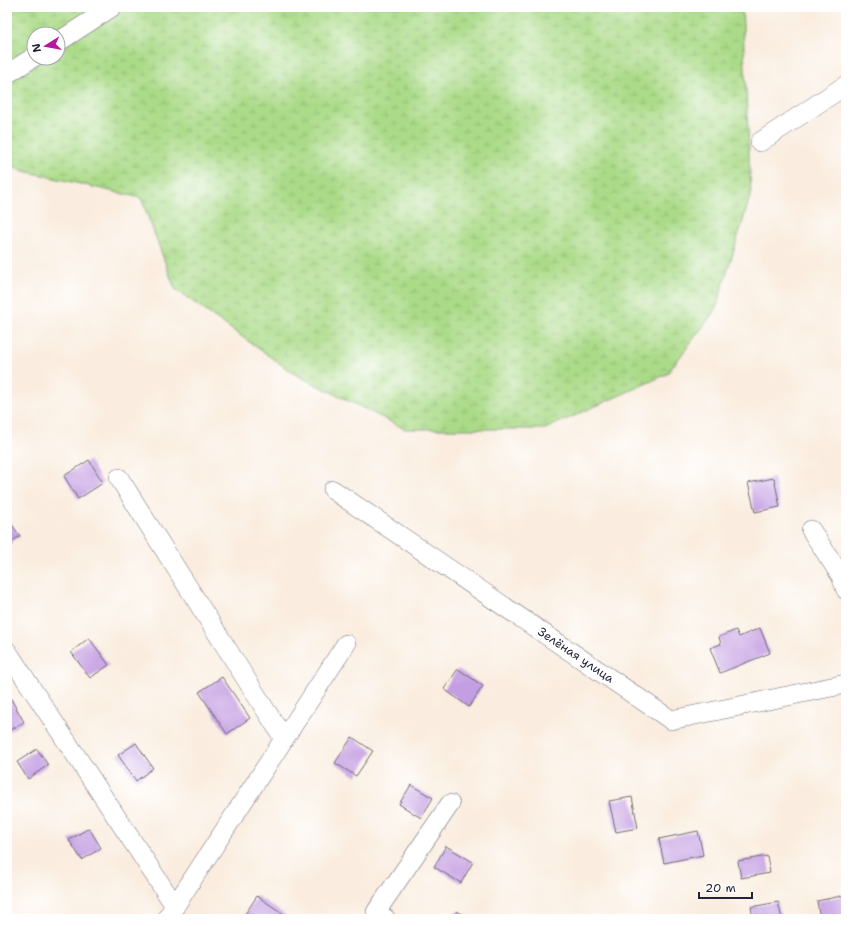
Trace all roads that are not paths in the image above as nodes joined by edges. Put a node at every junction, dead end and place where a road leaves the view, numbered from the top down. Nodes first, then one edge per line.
1 (112, 7) edge
2 (66, 37) edge
3 (26, 62) edge
4 (7, 74) edge
5 (846, 85) edge
6 (760, 142) dead end
7 (119, 478) dead end
8 (333, 490) dead end
9 (811, 530) dead end
10 (846, 590) edge
11 (346, 644) dead end
12 (7, 651) edge
13 (846, 684) edge
14 (284, 739) junction
15 (450, 804) dead end
16 (171, 913) edge
17 (386, 919) edge

1 - 2 street
3 - 4 street
5 - 6 street
7 - 14 street
8 - 13 street, Зелёная улица
9 - 10 street
11 - 14 street
12 - 16 street
14 - 16 street
15 - 17 street

